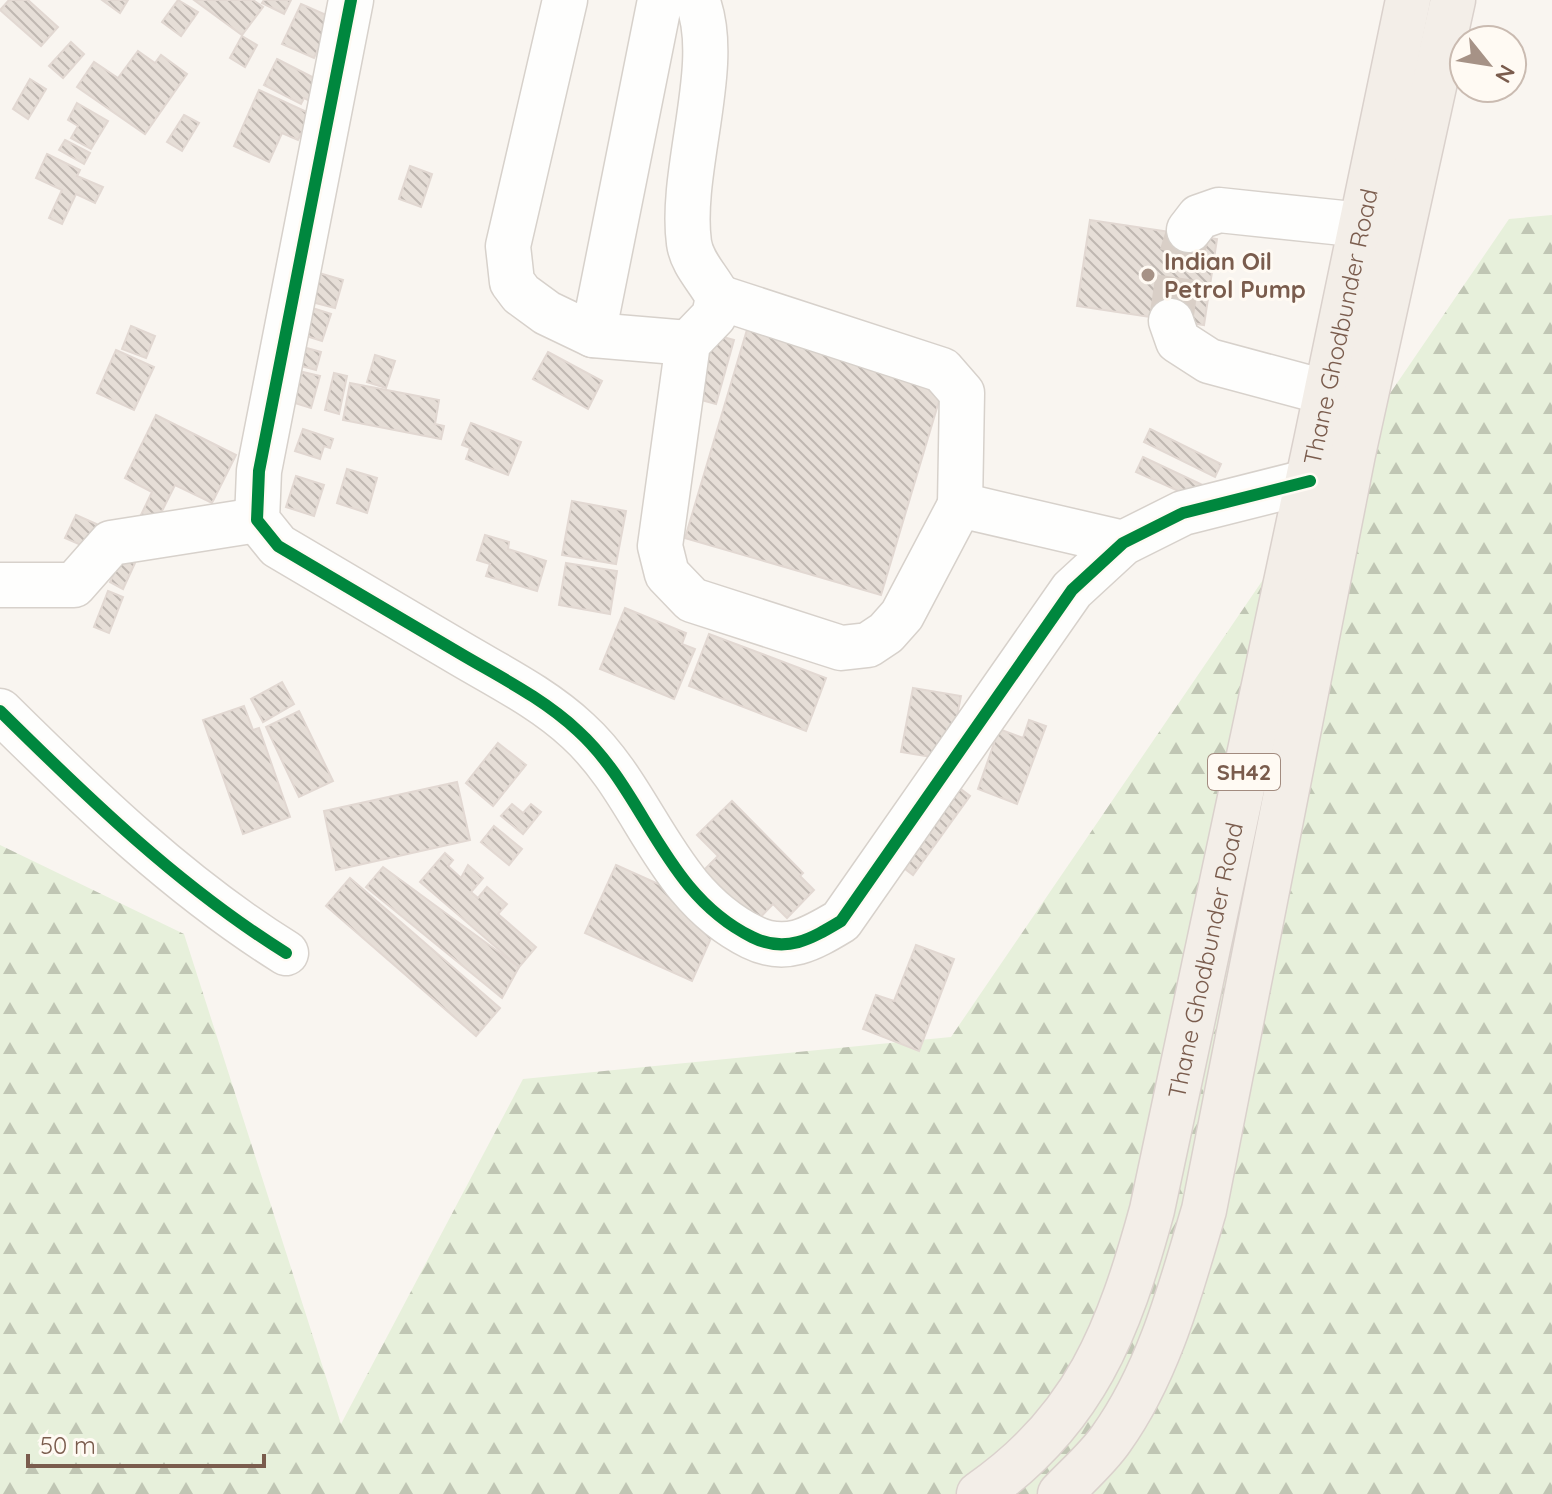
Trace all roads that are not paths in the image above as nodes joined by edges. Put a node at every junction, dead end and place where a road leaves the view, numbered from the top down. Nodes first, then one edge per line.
1 (351, 0) edge
2 (565, 0) edge
3 (660, 0) edge
4 (697, 0) edge
5 (1408, 0) edge
6 (1453, 0) edge
7 (1362, 225) junction
8 (1189, 230) tunnel mouth
9 (718, 297) junction
10 (1171, 321) dead end
11 (593, 335) junction
12 (688, 343) junction
13 (1328, 393) junction
14 (1310, 481) junction
15 (960, 505) junction
16 (257, 520) junction
17 (1123, 543) junction
18 (0, 585) edge
19 (0, 711) edge
20 (286, 953) dead end
21 (979, 1494) edge
22 (1060, 1494) edge

1 - 16 street
2 - 11 street
3 - 11 street
4 - 9 street
5 - 7 main road, Thane Ghodbunder Road / SH42
6 - 22 main road, Thane Ghodbunder Road / SH42
7 - 8 street
7 - 13 main road, Thane Ghodbunder Road / SH42
9 - 12 street
9 - 15 street
10 - 13 street
11 - 12 street
12 - 15 street
13 - 14 main road, Thane Ghodbunder Road / SH42
14 - 17 street
14 - 21 main road, Thane Ghodbunder Road / SH42
15 - 17 street
16 - 17 street
16 - 18 street
19 - 20 street

